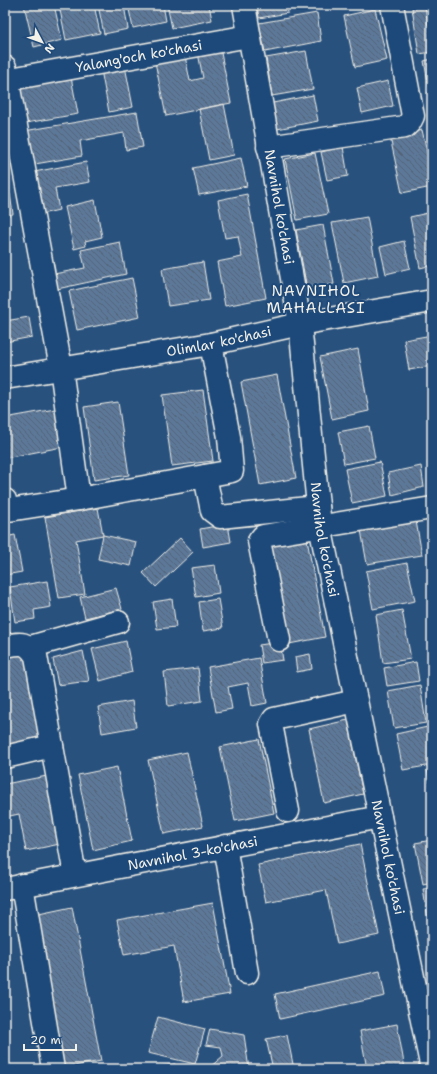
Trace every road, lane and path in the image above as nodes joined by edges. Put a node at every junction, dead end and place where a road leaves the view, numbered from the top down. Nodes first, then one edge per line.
1 (244, 5) edge
2 (392, 5) edge
3 (249, 36) junction
4 (6, 76) edge
5 (268, 147) junction
6 (432, 301) edge
7 (300, 324) junction
8 (211, 344) junction
9 (61, 368) junction
10 (5, 378) edge
11 (205, 476) junction
12 (79, 499) junction
13 (5, 500) edge
14 (432, 508) edge
15 (319, 516) junction
16 (118, 622) dead end
17 (279, 640) dead end
18 (5, 646) edge
19 (30, 647) junction
20 (356, 701) junction
21 (52, 746) junction
22 (5, 757) edge
23 (288, 811) dead end
24 (380, 817) junction
25 (225, 846) junction
26 (75, 875) junction
27 (14, 887) edge
28 (248, 973) dead end
29 (53, 1069) edge
30 (432, 1069) edge

1 - 3 street, Navnihol ko'chasi
2 - 5 street
3 - 4 street, Yalang'och ko'chasi
3 - 5 street, Navnihol ko'chasi
4 - 9 street
5 - 7 street, Navnihol ko'chasi
6 - 7 street, Olimlar ko'chasi
7 - 8 street, Olimlar ko'chasi
7 - 15 street, Navnihol ko'chasi
8 - 9 street, Olimlar ko'chasi
8 - 11 street
9 - 10 street, Olimlar ko'chasi
9 - 12 street
11 - 12 street
11 - 15 street
12 - 13 street
14 - 15 street
15 - 17 street
15 - 20 street, Navnihol ko'chasi
16 - 19 street
18 - 19 street
19 - 21 street
20 - 23 street
20 - 24 street, Navnihol ko'chasi
21 - 22 street
21 - 26 street
24 - 25 street, Navnihol 3-ko'chasi
24 - 30 street, Navnihol ko'chasi
25 - 26 street, Navnihol 3-ko'chasi
25 - 28 street
26 - 27 street, Navnihol 3-ko'chasi
27 - 29 street

